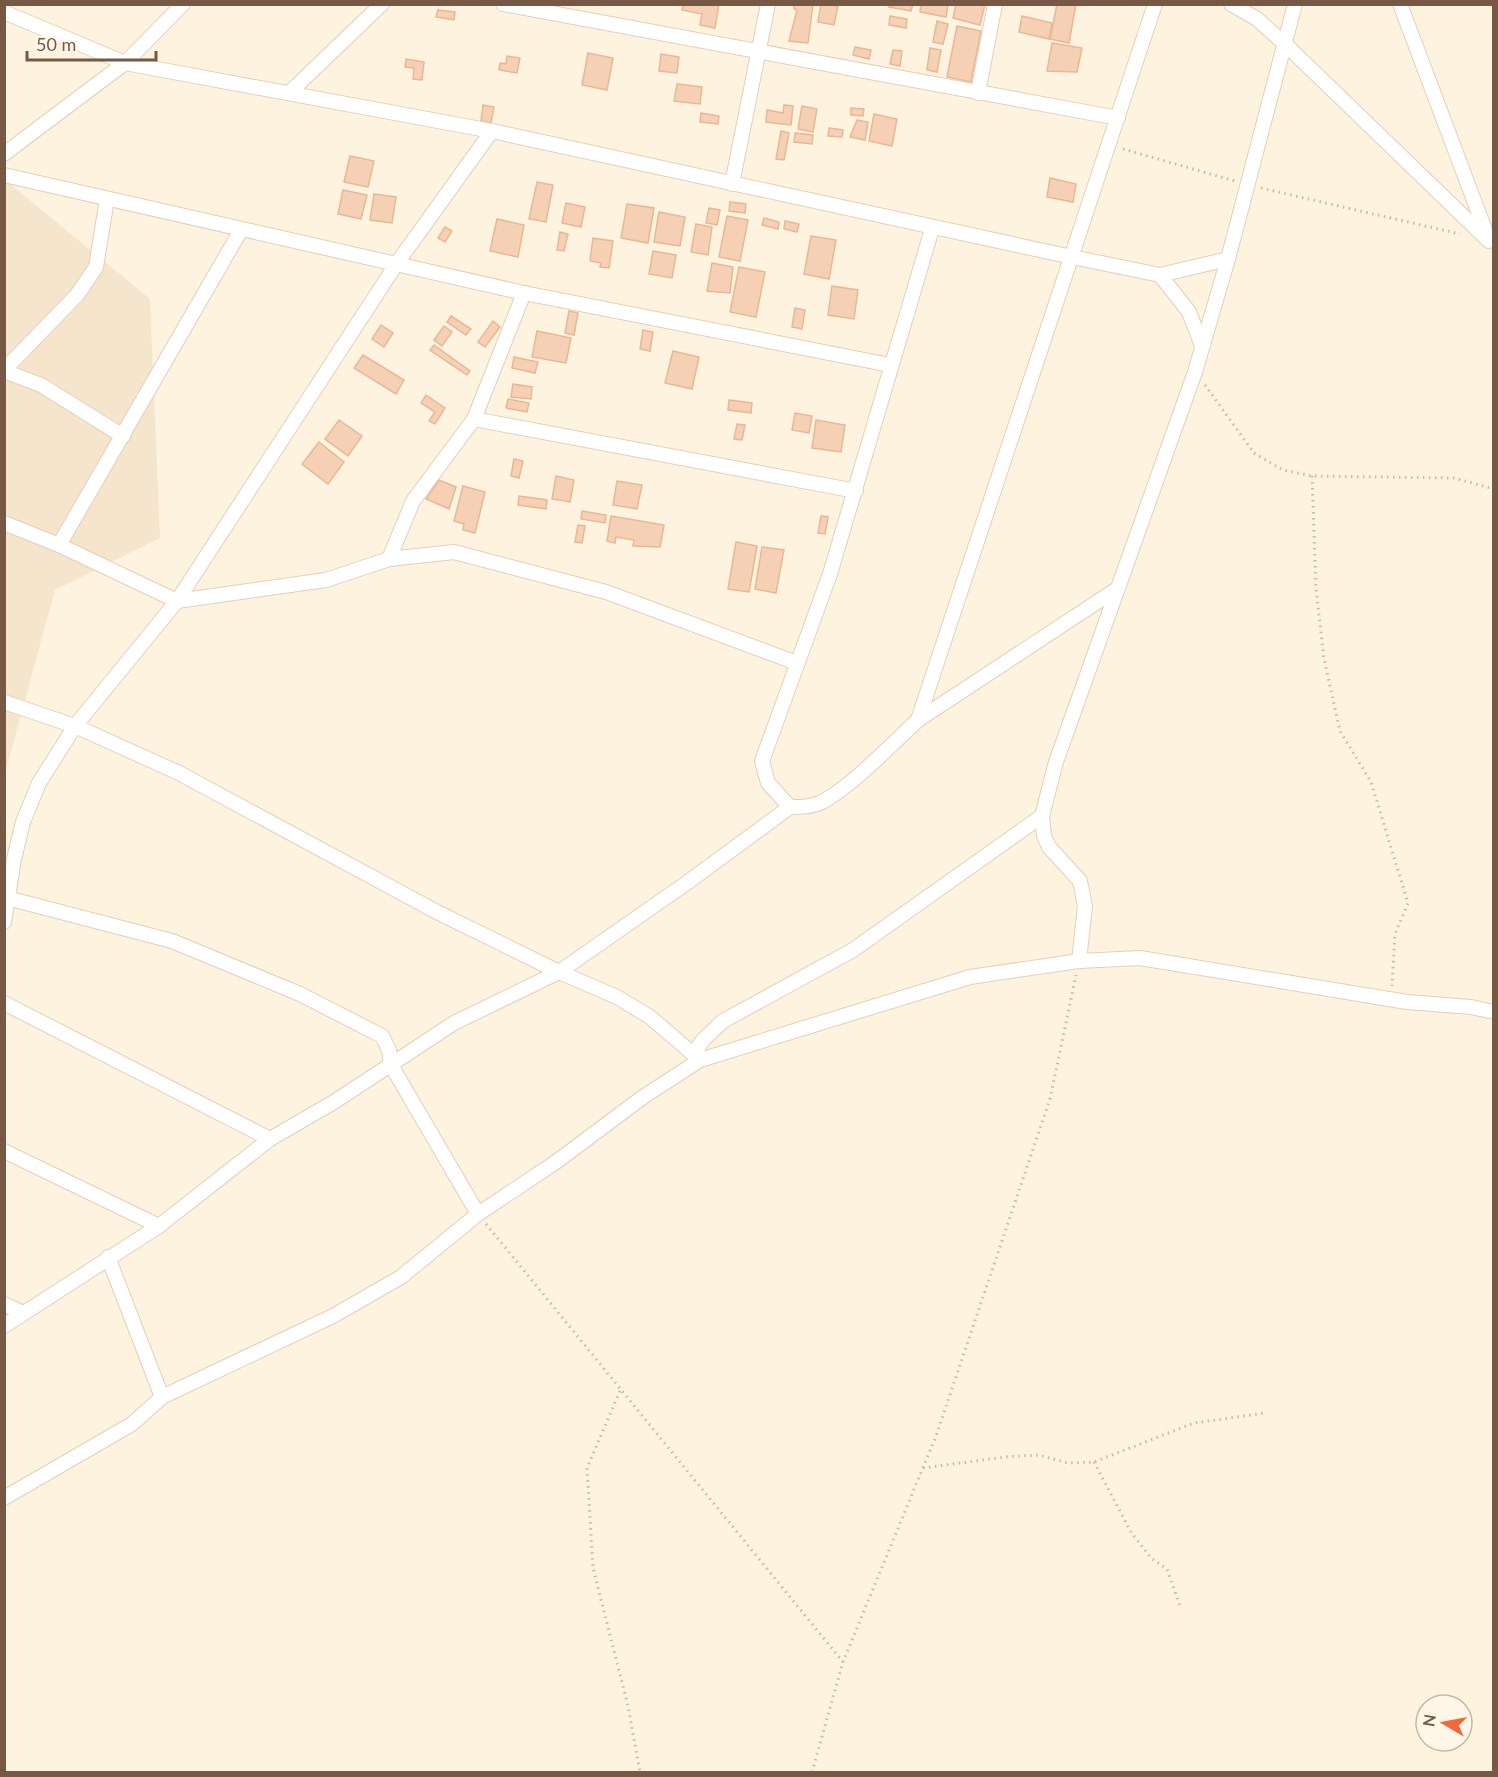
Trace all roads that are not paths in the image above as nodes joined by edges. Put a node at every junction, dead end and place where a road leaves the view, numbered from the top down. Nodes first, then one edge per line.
1 (183, 4) edge
2 (382, 4) edge
3 (503, 4) edge
4 (768, 4) edge
5 (995, 4) edge
6 (1155, 4) edge
7 (1231, 4) edge
8 (1295, 4) edge
9 (1400, 4) edge
10 (4, 12) edge
11 (1286, 45) junction
12 (757, 52) junction
13 (125, 63) junction
14 (289, 93) junction
15 (978, 93) junction
16 (1118, 118) junction
17 (492, 131) junction
18 (4, 154) edge
19 (4, 175) edge
20 (732, 184) junction
21 (107, 199) junction
22 (932, 229) junction
23 (242, 230) junction
24 (1491, 244) edge
25 (1072, 257) junction
26 (1228, 259) junction
27 (396, 263) junction
28 (1160, 275) junction
29 (524, 293) junction
30 (1202, 346) junction
31 (890, 365) junction
32 (4, 370) edge
33 (474, 419) junction
34 (123, 436) junction
35 (856, 491) junction
36 (4, 523) edge
37 (59, 545) junction
38 (389, 559) junction
39 (1117, 589) junction
40 (177, 601) junction
41 (797, 663) junction
42 (4, 702) edge
43 (918, 720) junction
44 (75, 726) junction
45 (790, 807) junction
46 (1042, 816) junction
47 (7, 898) junction
48 (4, 922) edge
49 (1079, 961) junction
50 (559, 972) junction
51 (4, 1003) edge
52 (1494, 1012) edge
53 (697, 1057) junction
54 (391, 1065) junction
55 (270, 1139) junction
56 (4, 1151) edge
57 (478, 1214) junction
58 (159, 1226) junction
59 (108, 1257) junction
60 (4, 1304) edge
61 (23, 1313) junction
62 (4, 1326) edge
63 (162, 1397) junction
64 (4, 1498) edge

1 - 13 street
2 - 14 street
3 - 12 street
4 - 12 street
5 - 15 street
6 - 16 street
7 - 11 street
8 - 11 street
9 - 24 street
10 - 13 street
11 - 24 street
11 - 26 street
12 - 15 street
12 - 20 street
13 - 14 street
13 - 18 street
14 - 17 street
15 - 16 street
16 - 25 street
17 - 20 street
17 - 27 street
19 - 21 street
20 - 22 street
21 - 23 street
21 - 32 street
22 - 25 street
22 - 31 street
23 - 27 street
23 - 34 street
25 - 28 street
25 - 43 street
26 - 28 street
26 - 30 street
27 - 29 street
27 - 40 street
28 - 30 street
29 - 31 street
29 - 33 street
30 - 39 street
31 - 35 street
32 - 34 street
33 - 35 street
33 - 38 street
34 - 37 street
35 - 41 street
36 - 37 street
37 - 40 street
38 - 40 street
38 - 41 street
39 - 43 street
39 - 46 street
40 - 44 street
41 - 45 street
42 - 44 street
43 - 45 street
44 - 47 street
44 - 50 street
45 - 50 street
46 - 49 street
46 - 53 street
47 - 48 street
47 - 54 street
49 - 52 street
49 - 53 street
50 - 53 street
50 - 54 street
51 - 55 street
53 - 57 street
54 - 55 street
54 - 57 street
55 - 58 street
56 - 58 street
57 - 63 street
58 - 59 street
59 - 61 street
59 - 63 street
60 - 61 street
61 - 62 street
63 - 64 street

